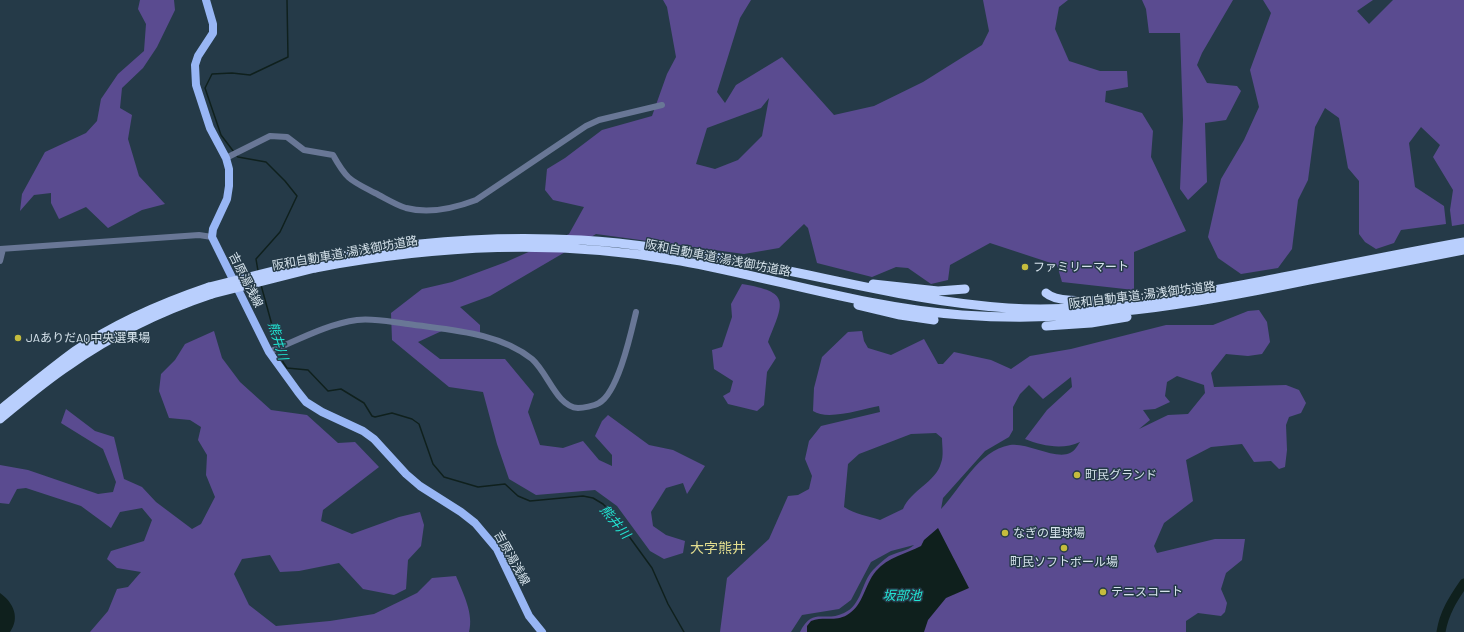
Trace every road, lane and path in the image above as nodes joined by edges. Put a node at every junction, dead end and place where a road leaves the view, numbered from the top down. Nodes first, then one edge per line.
1 (206, 0) edge
2 (662, 105) dead end
3 (226, 158) junction
4 (212, 237) junction
5 (1464, 242) edge
6 (581, 244) junction
7 (2, 249) edge
8 (1464, 250) edge
9 (0, 261) edge
10 (1382, 262) junction
11 (766, 266) junction
12 (965, 289) dead end
13 (211, 290) junction
14 (1230, 292) junction
15 (1046, 293) dead end
16 (1198, 293) junction
17 (1189, 303) junction
18 (636, 312) dead end
19 (915, 314) junction
20 (934, 320) dead end
21 (1046, 326) dead end
22 (269, 352) junction
23 (0, 410) edge
24 (0, 418) edge
25 (542, 632) edge

1 - 3 main road
2 - 3 street
3 - 4 main road
4 - 7 street
4 - 22 main road, 吉原湯浅線
5 - 10 highway, 阪和自動車道;湯浅御坊道路
6 - 11 highway, 阪和自動車道;湯浅御坊道路
6 - 13 highway, 阪和自動車道;湯浅御坊道路, bridge
6 - 19 highway, 阪和自動車道;湯浅御坊道路
7 - 9 street
8 - 10 highway, 阪和自動車道;湯浅御坊道路
10 - 14 highway, 阪和自動車道;湯浅御坊道路
11 - 12 highway
11 - 16 highway, 阪和自動車道;湯浅御坊道路
13 - 23 highway, 阪和自動車道;湯浅御坊道路
13 - 24 highway, 阪和自動車道;湯浅御坊道路
14 - 16 highway, 阪和自動車道;湯浅御坊道路
14 - 17 highway, 阪和自動車道;湯浅御坊道路
15 - 16 highway
17 - 19 highway, 阪和自動車道;湯浅御坊道路
17 - 21 highway
18 - 22 street
19 - 20 highway
22 - 25 main road, 吉原湯浅線

